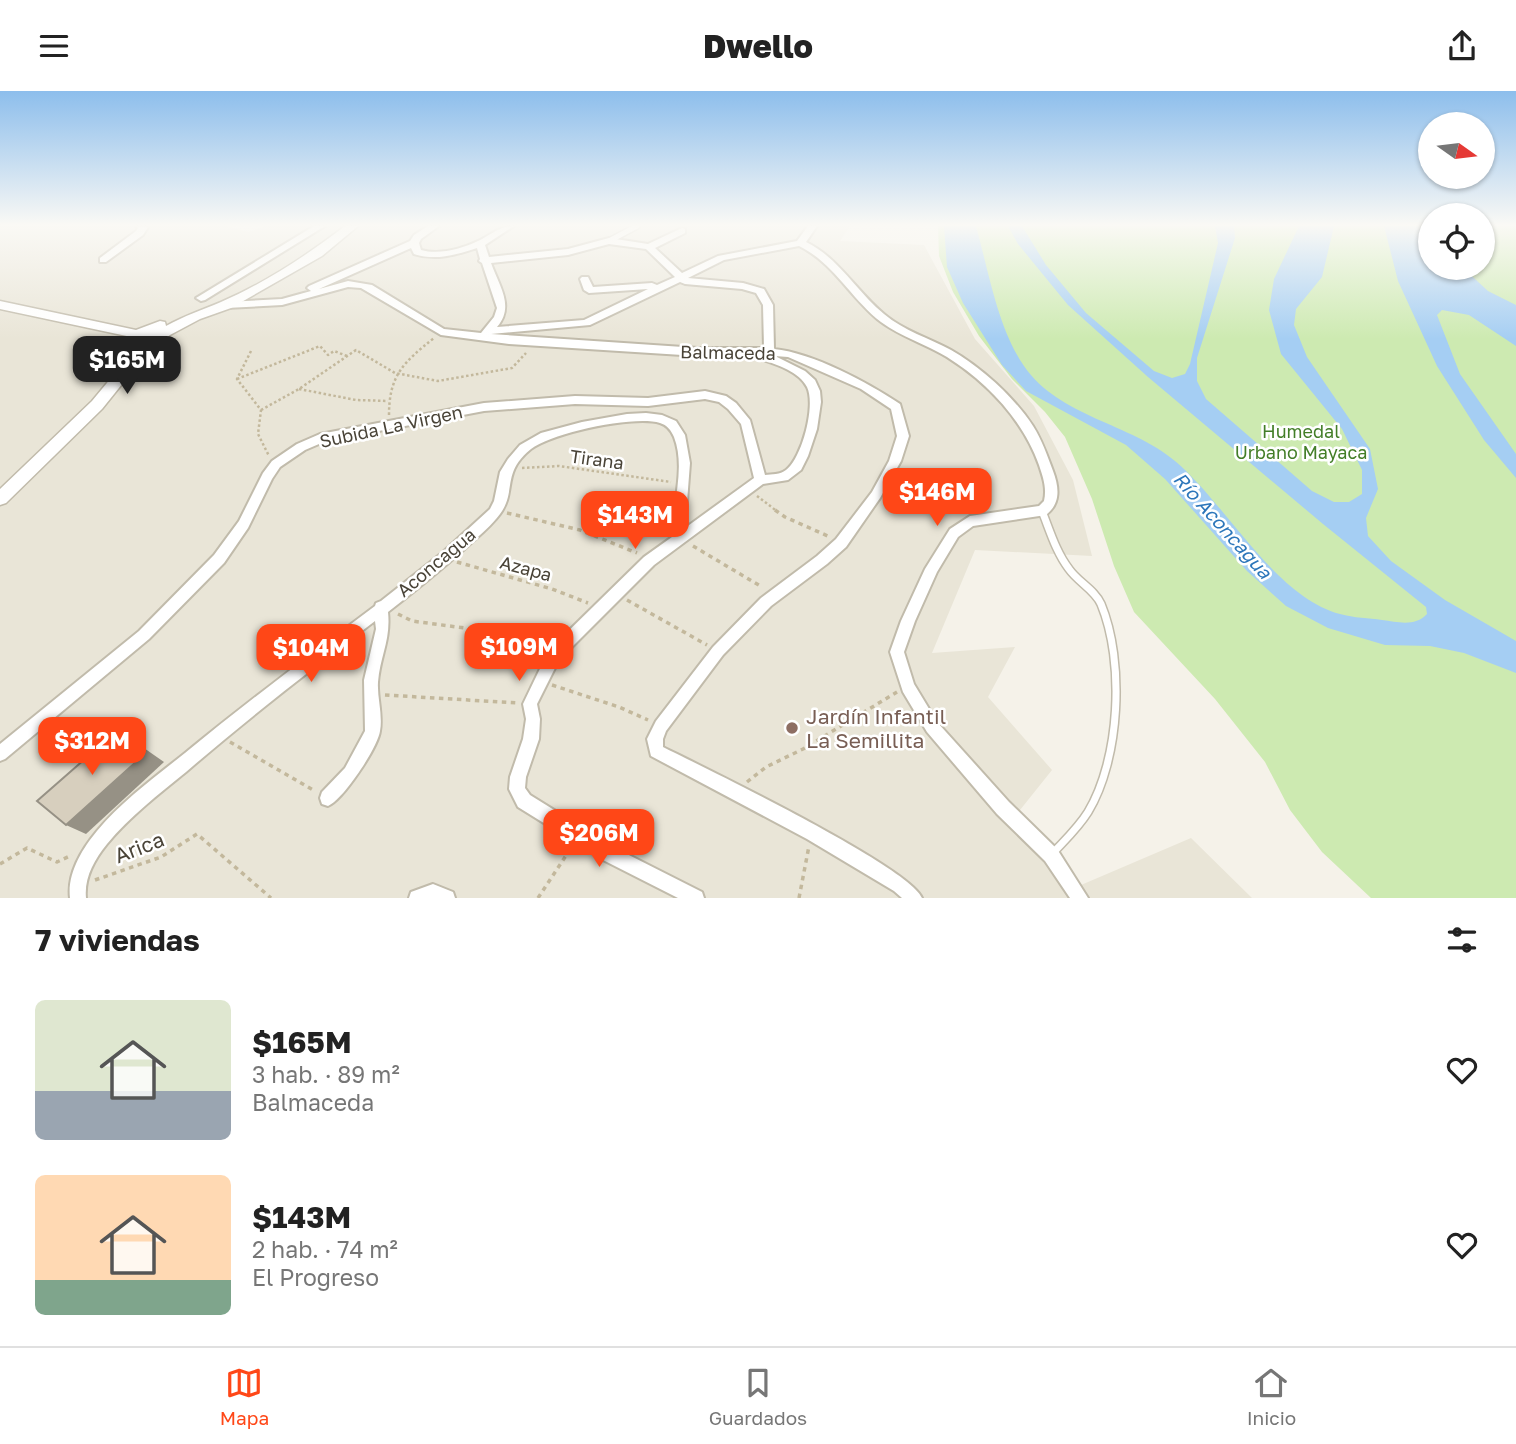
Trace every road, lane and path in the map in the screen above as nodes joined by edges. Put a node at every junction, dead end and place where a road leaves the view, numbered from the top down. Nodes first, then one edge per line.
1 (258, 264) edge
2 (299, 264) edge
3 (366, 264) edge
4 (485, 264) edge
5 (666, 264) edge
6 (709, 264) edge
7 (831, 264) edge
8 (680, 278) junction
9 (585, 279) dead end
10 (269, 280) junction
11 (656, 288) junction
12 (201, 298) dead end
13 (290, 300) junction
14 (0, 305) edge
15 (226, 305) junction
16 (441, 333) junction
17 (485, 334) junction
18 (533, 342) junction
19 (251, 351) dead end
20 (752, 352) junction
21 (769, 352) junction
22 (347, 356) junction
23 (395, 373) junction
24 (237, 379) junction
25 (299, 389) junction
26 (388, 401) junction
27 (261, 410) junction
28 (389, 425) junction
29 (276, 464) junction
30 (508, 468) junction
31 (760, 480) junction
32 (683, 483) junction
33 (749, 490) junction
34 (0, 499) edge
35 (497, 511) junction
36 (1042, 511) junction
37 (678, 537) junction
38 (841, 543) junction
39 (444, 558) junction
40 (649, 561) junction
41 (615, 593) junction
42 (777, 596) junction
43 (382, 606) junction
44 (600, 608) junction
45 (718, 651) junction
46 (558, 652) junction
47 (539, 681) junction
48 (908, 687) junction
49 (371, 695) junction
50 (530, 704) junction
51 (661, 726) junction
52 (218, 735) junction
53 (0, 754) edge
54 (738, 793) junction
55 (328, 798) joint
56 (813, 833) junction
57 (580, 834) junction
58 (97, 843) junction
59 (1051, 855) junction
60 (0, 864) edge
61 (77, 892) edge
62 (271, 898) edge
63 (417, 898) edge
64 (447, 898) edge
65 (538, 898) edge
66 (696, 898) edge
67 (799, 898) edge
68 (914, 898) edge
69 (1080, 898) edge

1 - 12 street
2 - 10 street
3 - 13 street
4 - 17 street
5 - 8 street
6 - 8 street
7 - 36 street
8 - 11 street
8 - 21 street
9 - 11 street
10 - 14 street
10 - 15 street
11 - 17 street
13 - 15 street, Balmaceda
13 - 16 street, Balmaceda
15 - 34 street, Balmaceda
16 - 17 street, Balmaceda
16 - 23 path
17 - 18 street, Balmaceda
18 - 20 street, Balmaceda
18 - 23 path
19 - 24 path
20 - 21 street, Balmaceda
20 - 31 street
21 - 38 street, Balmaceda
22 - 23 path
22 - 24 path
22 - 25 path
23 - 26 path
24 - 27 path
25 - 26 path
25 - 27 path
26 - 28 path
27 - 29 path
28 - 29 street, Subida La Virgen
28 - 31 street, Subida La Virgen
29 - 53 street, Subida La Virgen
30 - 32 path, Tirana
30 - 32 street
30 - 35 street
31 - 33 street
32 - 37 street
33 - 37 street
33 - 38 path
35 - 39 street, Aconcagua
35 - 40 path
36 - 48 street
36 - 59 lane
37 - 40 street
37 - 42 path
38 - 42 street, Balmaceda
39 - 43 street, Aconcagua
39 - 44 path, Azapa
40 - 41 street
41 - 44 street
41 - 45 path
42 - 45 street, Balmaceda
43 - 46 path
43 - 49 street
43 - 52 street, Aconcagua
44 - 46 street
45 - 51 street, Balmaceda
46 - 47 street
47 - 50 street
47 - 51 path
48 - 54 path
48 - 59 street
49 - 50 path
49 - 55 street
50 - 57 street
51 - 54 street
52 - 55 path
52 - 58 street, Aconcagua
54 - 56 street
56 - 67 path
56 - 68 street
57 - 65 path
57 - 66 street
58 - 60 path
58 - 61 street, Aconcagua
59 - 69 street
61 - 62 path, Arica
63 - 64 street

